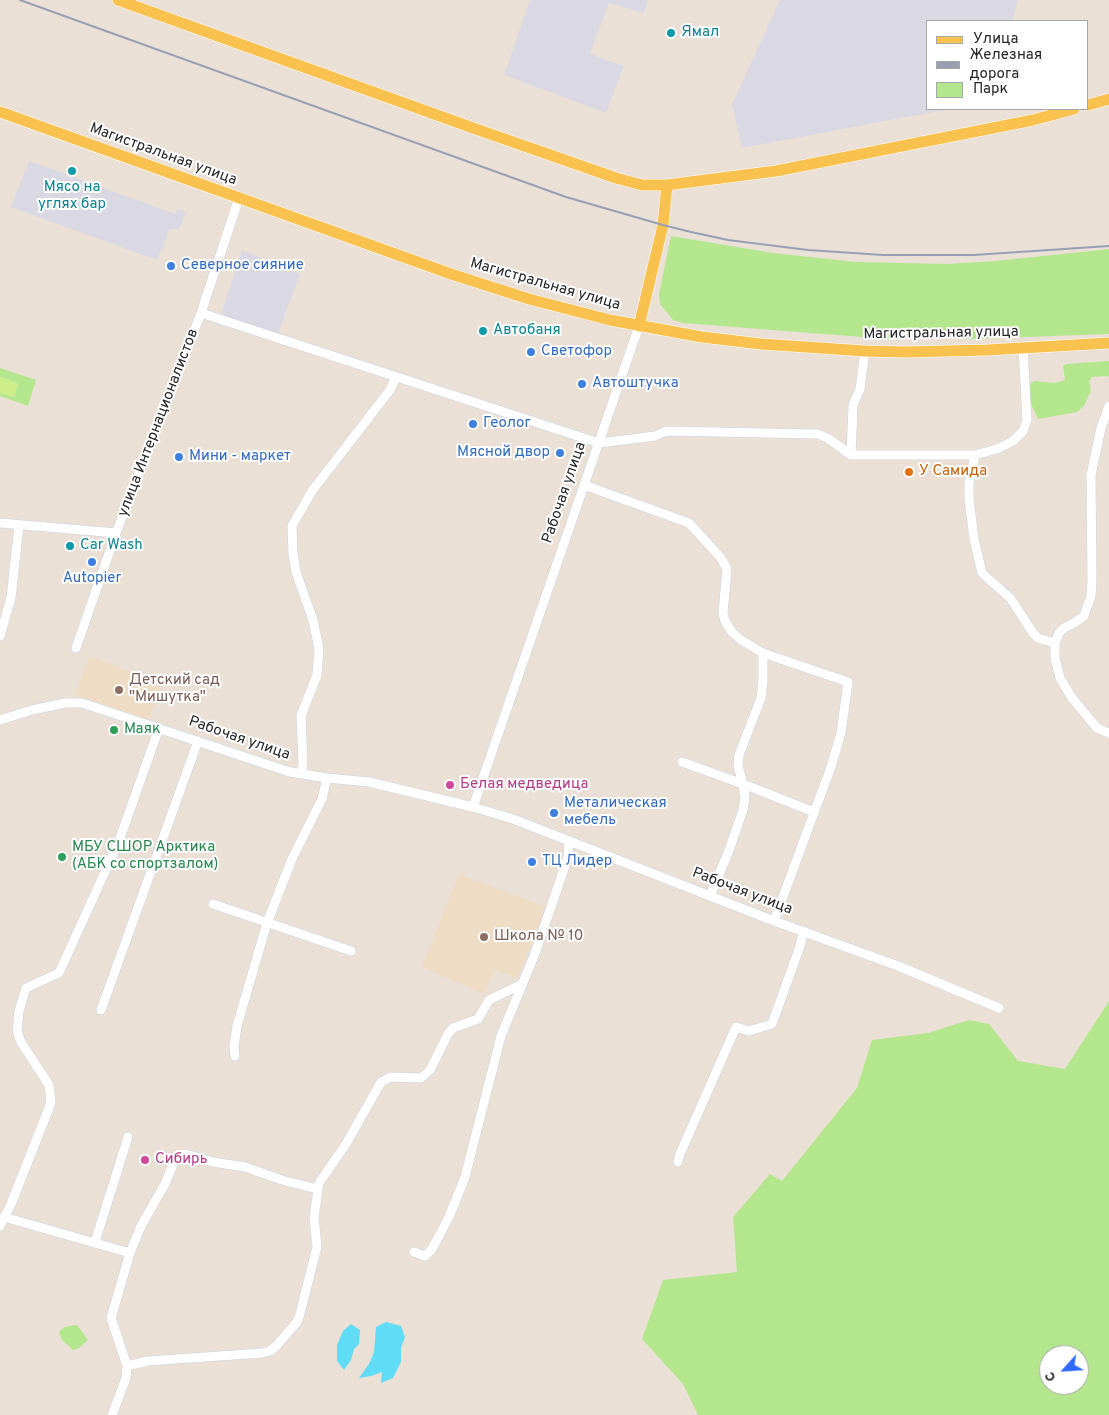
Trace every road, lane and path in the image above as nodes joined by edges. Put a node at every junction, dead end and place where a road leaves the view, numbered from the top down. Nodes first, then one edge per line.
1 (118, 0) edge
2 (1109, 99) edge
3 (1089, 105) edge
4 (1070, 110) edge
5 (0, 112) edge
6 (667, 185) junction
7 (240, 198) junction
8 (201, 314) junction
9 (639, 326) junction
10 (1109, 343) edge
11 (1023, 348) junction
12 (865, 351) junction
13 (396, 377) junction
14 (1109, 406) edge
15 (598, 443) junction
16 (851, 455) junction
17 (975, 455) junction
18 (584, 484) junction
19 (0, 523) edge
20 (19, 525) junction
21 (116, 534) junction
22 (0, 636) edge
23 (1055, 643) junction
24 (76, 648) dead end
25 (763, 653) junction
26 (0, 720) edge
27 (158, 728) junction
28 (1109, 733) edge
29 (198, 741) junction
30 (682, 762) dead end
31 (301, 774) junction
32 (327, 778) junction
33 (743, 784) junction
34 (473, 806) junction
35 (814, 812) junction
36 (569, 841) junction
37 (710, 896) junction
38 (213, 904) dead end
39 (774, 921) junction
40 (267, 924) junction
41 (804, 931) junction
42 (350, 951) dead end
43 (522, 984) junction
44 (999, 1008) dead end
45 (101, 1010) dead end
46 (235, 1056) dead end
47 (128, 1138) dead end
48 (678, 1162) dead end
49 (318, 1189) junction
50 (4, 1216) junction
51 (0, 1226) edge
52 (94, 1242) junction
53 (414, 1252) dead end
54 (130, 1253) junction
55 (127, 1366) junction
56 (112, 1415) edge

1 - 6 main road
2 - 3 main road
4 - 6 main road
5 - 7 main road, Магистральная улица
6 - 9 main road, Рабочая улица
7 - 8 street, улица Интернационалистов
7 - 9 main road, Магистральная улица
8 - 13 street
8 - 21 street, улица Интернационалистов
9 - 12 main road, Магистральная улица
9 - 15 street, Рабочая улица
10 - 11 main road, Магистральная улица
11 - 12 main road, Магистральная улица
11 - 17 street
12 - 16 street
13 - 15 street
13 - 31 street
14 - 23 street
15 - 16 street
15 - 18 street, Рабочая улица
16 - 17 street
17 - 23 street
18 - 25 street
18 - 34 street, Рабочая улица
19 - 20 street
20 - 21 street
20 - 22 street
21 - 24 street, улица Интернационалистов
23 - 28 street
25 - 33 street
25 - 35 street
26 - 27 street, Рабочая улица
27 - 29 street, Рабочая улица
27 - 50 street
29 - 31 street, Рабочая улица
29 - 45 street
30 - 33 street
31 - 32 street, Рабочая улица
32 - 34 street, Рабочая улица
32 - 40 street
33 - 35 street
33 - 37 street
34 - 36 street, Рабочая улица
35 - 39 street
36 - 37 street, Рабочая улица
36 - 43 street
37 - 39 street, Рабочая улица
38 - 40 street
39 - 41 street, Рабочая улица
40 - 42 street
40 - 46 street
41 - 44 street, Рабочая улица
41 - 48 street
43 - 49 street
43 - 53 street
47 - 52 street
49 - 54 street
49 - 55 street
50 - 51 street
50 - 52 street
52 - 54 street
54 - 55 street
55 - 56 street

